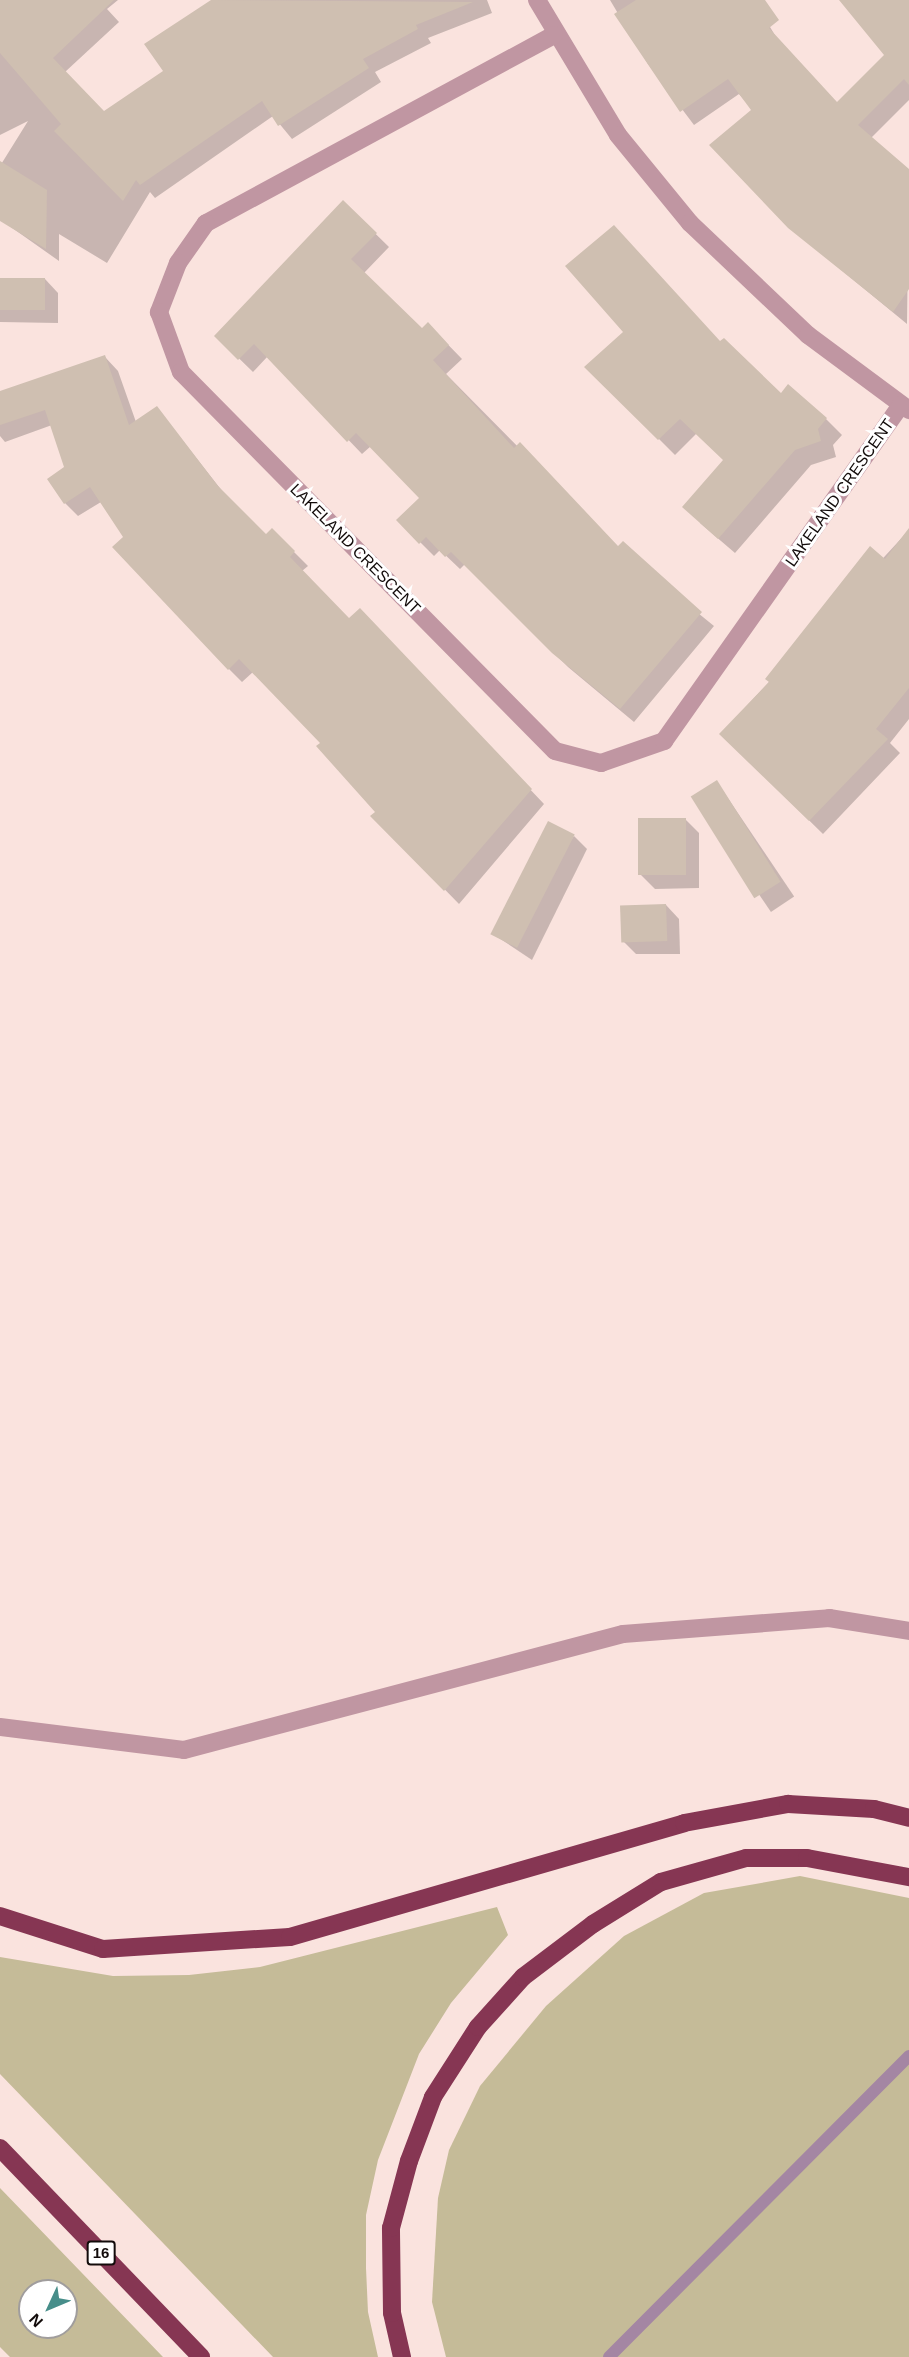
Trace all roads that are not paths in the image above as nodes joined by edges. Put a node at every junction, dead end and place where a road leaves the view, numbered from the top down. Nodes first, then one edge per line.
1 (537, 0) edge
2 (554, 35) junction
3 (905, 407) edge
4 (909, 1631) edge
5 (0, 1726) edge
6 (909, 1818) edge
7 (909, 1878) edge
8 (0, 1916) edge
9 (0, 2148) edge
10 (201, 2357) edge
11 (402, 2357) edge

1 - 2 street
2 - 3 street
2 - 3 street, LAKELAND CRESCENT
4 - 5 street
6 - 8 highway
7 - 11 highway
9 - 10 highway, 16

